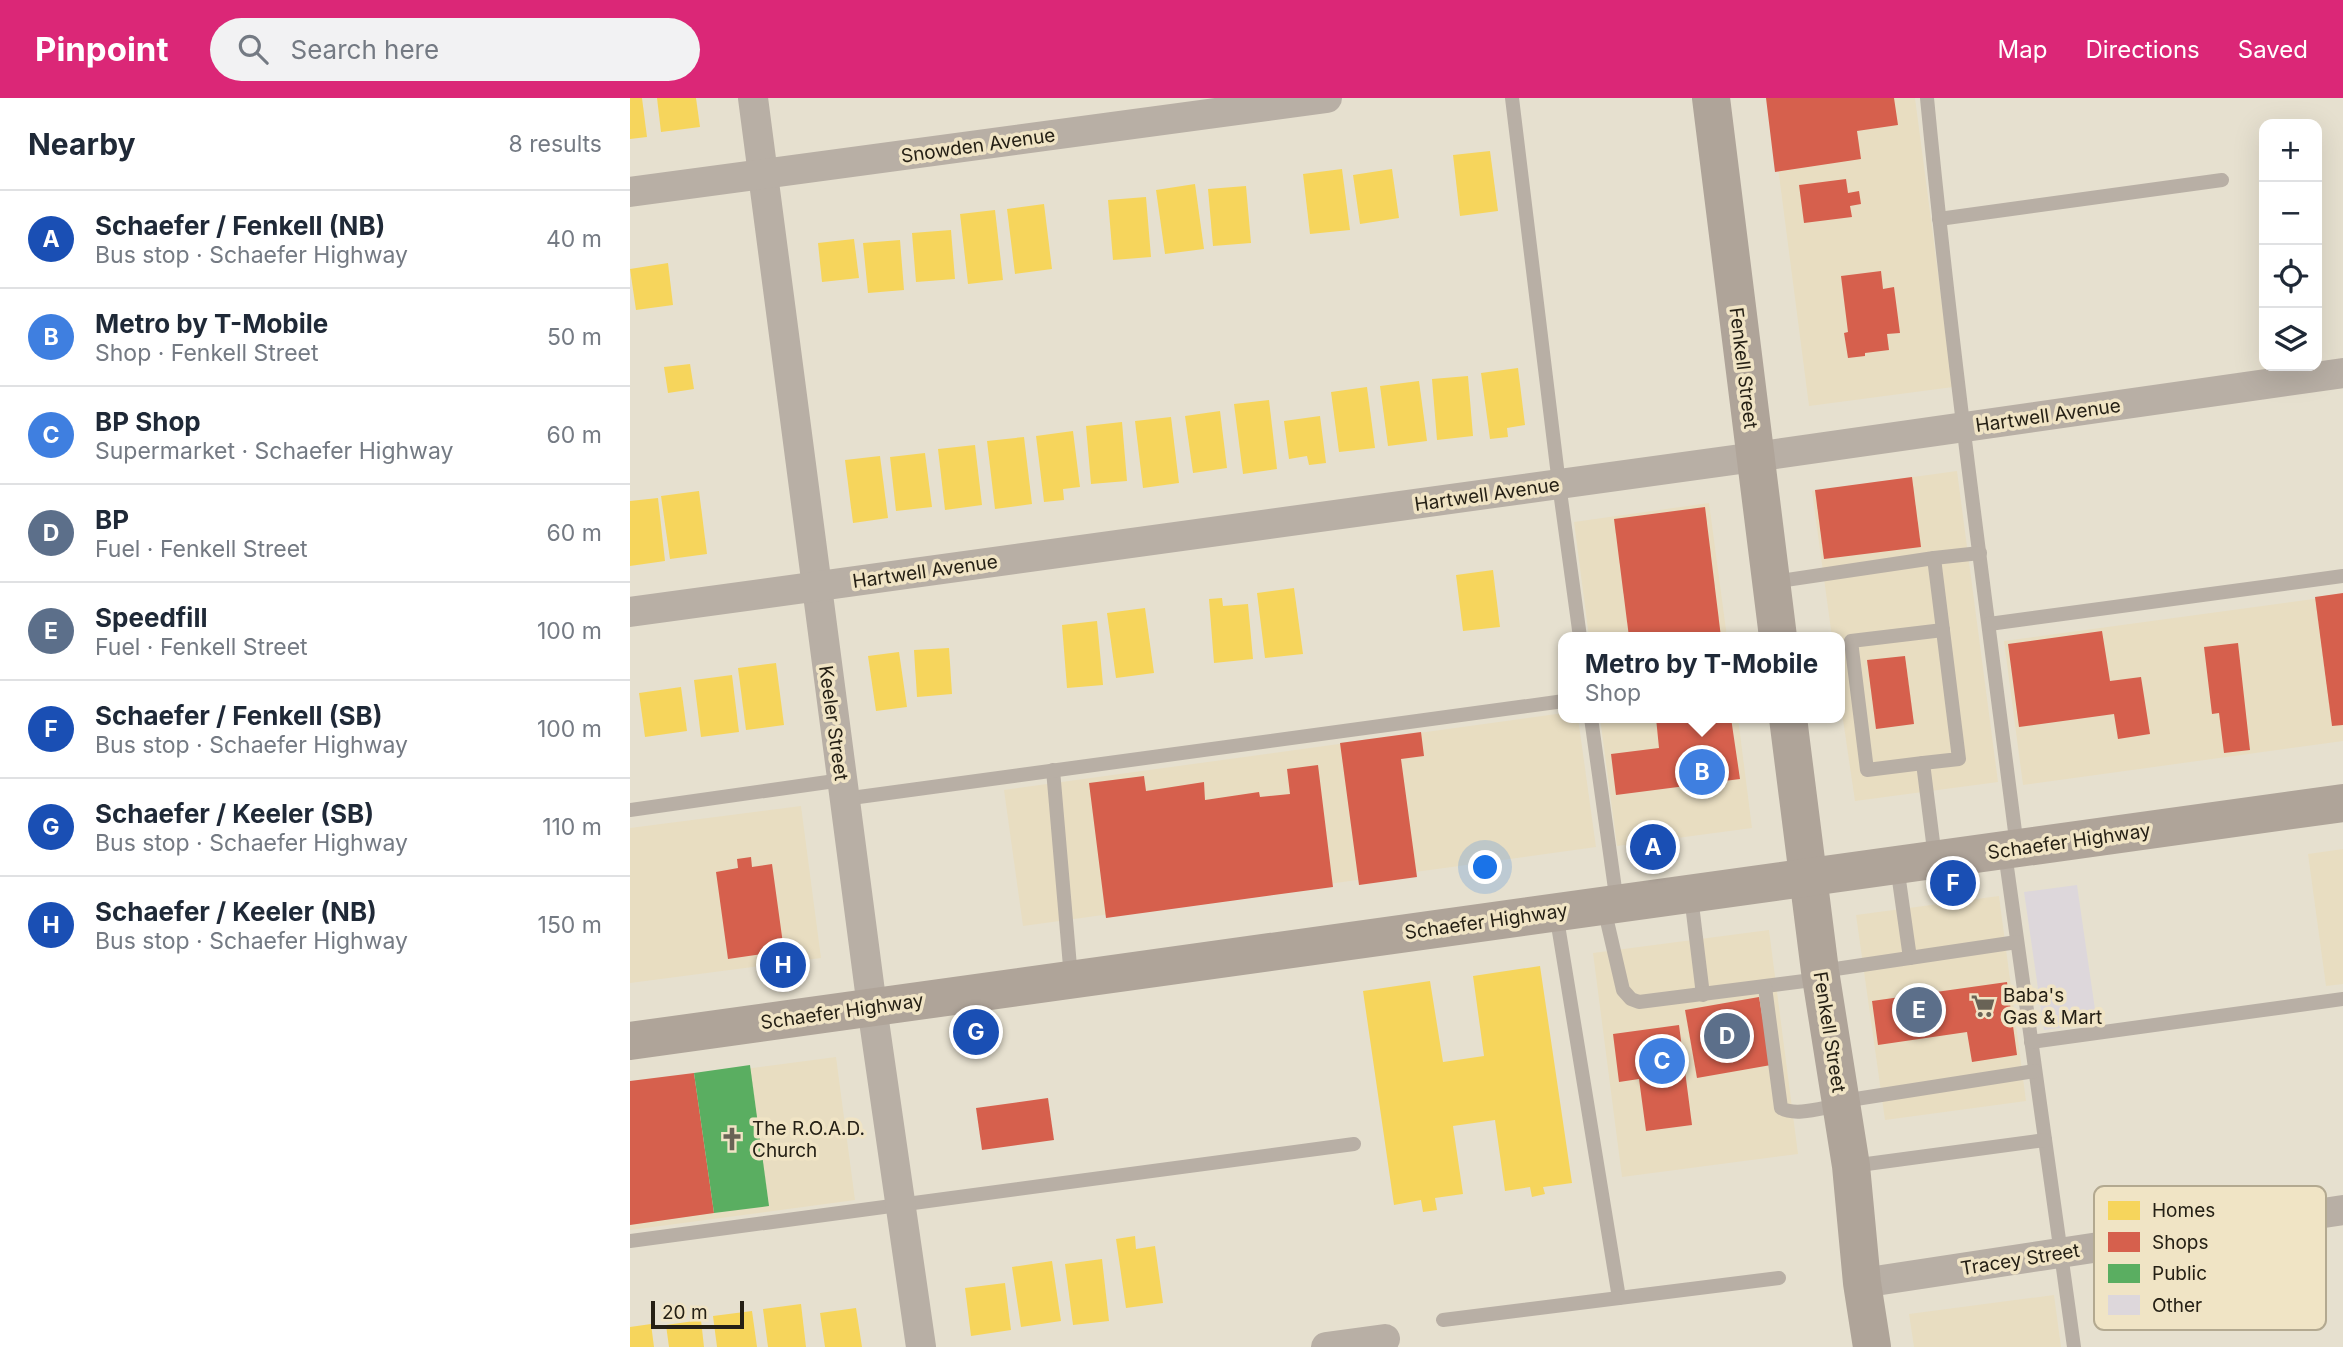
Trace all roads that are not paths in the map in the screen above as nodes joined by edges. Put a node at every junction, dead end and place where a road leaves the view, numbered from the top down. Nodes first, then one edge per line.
1 (753, 98) edge
2 (1327, 98) edge
3 (1512, 98) edge
4 (1711, 98) edge
5 (1927, 98) edge
6 (763, 174) junction
7 (2222, 180) dead end
8 (630, 192) edge
9 (1939, 219) junction
10 (2343, 373) edge
11 (1964, 427) junction
12 (1755, 457) junction
13 (1559, 484) junction
14 (1980, 553) junction
15 (1934, 558) junction
16 (2343, 576) edge
17 (1770, 582) junction
18 (816, 586) junction
19 (630, 612) edge
20 (1989, 624) junction
21 (1944, 630) junction
22 (1579, 632) edge
23 (1776, 632) edge
24 (1846, 642) edge
25 (1558, 702) edge
26 (1592, 723) edge
27 (1789, 723) edge
28 (1923, 763) junction
29 (1053, 770) junction
30 (843, 789) junction
31 (2343, 803) edge
32 (630, 810) edge
33 (2011, 849) junction
34 (1935, 859) junction
35 (1897, 865) junction
36 (1808, 877) junction
37 (1691, 893) junction
38 (1610, 904) junction
39 (1556, 911) junction
40 (2017, 942) junction
41 (1910, 958) junction
42 (1821, 975) junction
43 (1071, 979) junction
44 (1766, 987) junction
45 (1703, 995) junction
46 (2343, 999) edge
47 (872, 1007) junction
48 (630, 1041) edge
49 (2031, 1042) junction
50 (2035, 1071) junction
51 (1841, 1103) junction
52 (2045, 1140) junction
53 (1354, 1144) dead end
54 (1851, 1166) junction
55 (900, 1204) junction
56 (630, 1241) edge
57 (2094, 1248) edge
58 (2060, 1253) junction
59 (1779, 1278) dead end
60 (1862, 1283) junction
61 (1619, 1298) junction
62 (1443, 1320) dead end
63 (1385, 1339) dead end
64 (921, 1347) edge
65 (1326, 1347) edge
66 (1872, 1347) edge
67 (2074, 1347) edge

1 - 6 street, Keeler Street
2 - 6 street, Snowden Avenue
3 - 13 lane
4 - 12 street, Fenkell Street
5 - 9 lane
6 - 8 street, Snowden Avenue
6 - 18 street, Keeler Street
7 - 9 lane
9 - 11 lane
10 - 11 street, Hartwell Avenue
11 - 12 street, Hartwell Avenue
11 - 14 lane
12 - 13 street, Hartwell Avenue
12 - 17 street, Fenkell Street
13 - 18 street, Hartwell Avenue
13 - 22 lane
14 - 15 lane
14 - 20 lane
15 - 17 lane
15 - 21 lane
16 - 20 lane
17 - 23 street, Fenkell Street
18 - 19 street, Hartwell Avenue
18 - 30 street, Keeler Street
20 - 33 lane
21 - 24 lane
21 - 28 lane
24 - 28 lane
25 - 29 lane
26 - 38 lane
27 - 36 street, Fenkell Street
28 - 34 lane
29 - 30 lane
29 - 43 lane
30 - 32 lane
30 - 47 street, Keeler Street
31 - 33 street, Schaefer Highway
33 - 34 street, Schaefer Highway
33 - 40 lane
34 - 35 street, Schaefer Highway
35 - 36 street, Schaefer Highway
35 - 41 lane
36 - 37 street, Schaefer Highway
36 - 42 street, Fenkell Street
37 - 38 street, Schaefer Highway
37 - 45 lane
38 - 39 street, Schaefer Highway
38 - 45 lane
39 - 43 street, Schaefer Highway
39 - 61 lane
40 - 41 lane
40 - 49 lane
41 - 42 lane
42 - 44 lane
42 - 51 street, Fenkell Street
43 - 47 street, Schaefer Highway
44 - 45 lane
44 - 51 lane
46 - 49 lane
47 - 48 street, Schaefer Highway
47 - 55 street, Keeler Street
49 - 50 lane
50 - 51 lane
50 - 52 lane
51 - 54 street, Fenkell Street
52 - 54 lane
52 - 58 lane
53 - 55 lane
54 - 60 street, Fenkell Street
55 - 56 lane
55 - 64 street, Keeler Street
57 - 58 street, Tracey Street
58 - 60 street, Tracey Street
58 - 67 lane
59 - 61 lane
60 - 66 street, Fenkell Street
61 - 62 lane
63 - 65 street

